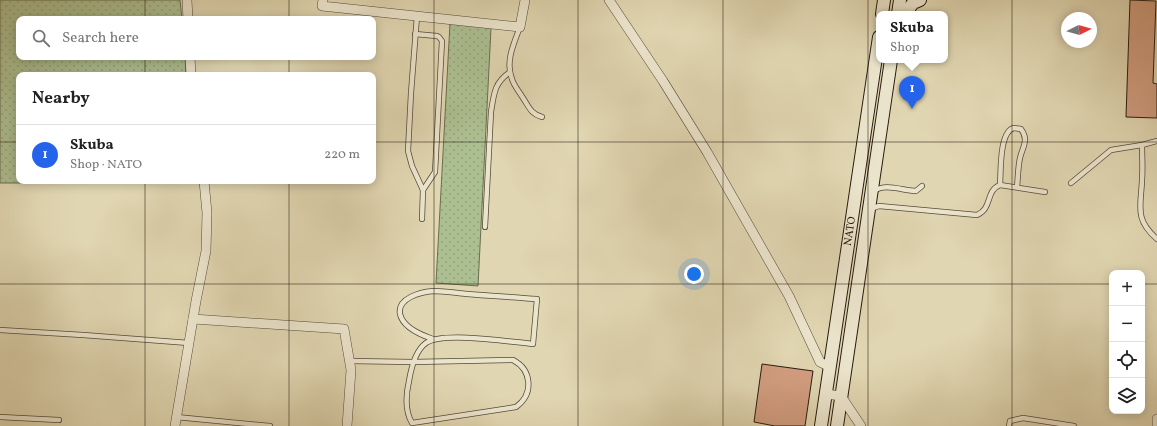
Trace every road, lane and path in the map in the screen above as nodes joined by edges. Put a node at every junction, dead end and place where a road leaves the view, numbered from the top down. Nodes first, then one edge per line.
1 (187, 0) edge
2 (323, 0) edge
3 (525, 0) edge
4 (609, 0) edge
5 (884, 0) edge
6 (900, 0) edge
7 (920, 0) edge
8 (882, 11) edge
9 (898, 11) edge
10 (907, 11) edge
11 (188, 16) edge
12 (417, 16) junction
13 (520, 27) junction
14 (415, 34) junction
15 (876, 57) edge
16 (190, 60) edge
17 (891, 63) edge
18 (191, 72) edge
19 (510, 72) junction
20 (542, 117) dead end
21 (1157, 141) edge
22 (1142, 146) junction
23 (1071, 183) dead end
24 (204, 184) edge
25 (1000, 185) junction
26 (922, 186) dead end
27 (1017, 187) junction
28 (423, 190) junction
29 (1045, 192) dead end
30 (871, 195) junction
31 (869, 210) junction
32 (422, 219) dead end
33 (485, 227) dead end
34 (1157, 239) edge
35 (193, 319) junction
36 (0, 330) edge
37 (433, 339) junction
38 (188, 344) junction
39 (349, 361) junction
40 (414, 362) junction
41 (830, 367) junction
42 (826, 394) junction
43 (841, 396) junction
44 (0, 416) edge
45 (1157, 419) edge
46 (59, 420) dead end
47 (175, 422) edge
48 (270, 426) edge
49 (347, 426) edge
50 (821, 426) edge
51 (837, 426) edge
52 (861, 426) edge
53 (1008, 426) edge
54 (1074, 426) edge
55 (1157, 426) edge

1 - 11 street
2 - 12 street
3 - 13 street
4 - 41 street
5 - 8 main road
6 - 9 main road
7 - 10 main road
12 - 13 street
12 - 14 lane
13 - 19 lane
14 - 28 lane
14 - 28 lane
15 - 41 main road, ΝΑΤΟ
16 - 18 street
17 - 30 main road, ΝΑΤΟ
19 - 20 lane
19 - 33 lane
21 - 22 lane
22 - 23 lane
22 - 34 lane
24 - 35 street
25 - 27 lane
25 - 27 lane
25 - 31 lane
26 - 30 lane
27 - 29 lane
28 - 32 lane
30 - 31 main road, ΝΑΤΟ
31 - 43 main road, ΝΑΤΟ
35 - 38 street
35 - 39 street
36 - 38 lane
37 - 37 lane
37 - 40 lane
38 - 47 street
39 - 40 lane
39 - 49 street
40 - 40 lane
41 - 42 main road, ΝΑΤΟ
42 - 43 street
42 - 50 main road, ΝΑΤΟ
43 - 51 main road, ΝΑΤΟ
43 - 52 street
44 - 46 lane
45 - 55 street
47 - 48 lane
53 - 54 lane

